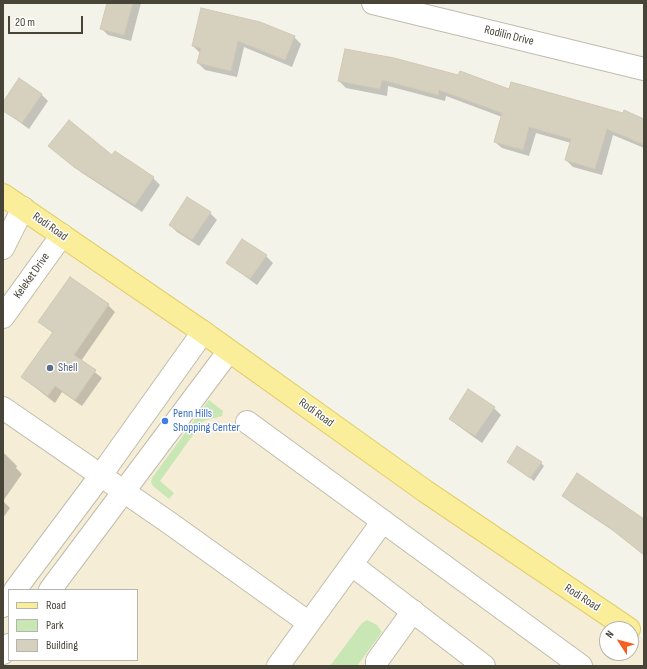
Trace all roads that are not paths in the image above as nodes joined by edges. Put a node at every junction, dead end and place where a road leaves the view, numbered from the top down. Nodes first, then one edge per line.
1 (373, 3) edge
2 (644, 69) edge
3 (3, 195) edge
4 (23, 208) junction
5 (62, 235) junction
6 (3, 248) edge
7 (3, 317) edge
8 (203, 332) junction
9 (229, 351) junction
10 (3, 408) edge
11 (247, 422) dead end
12 (101, 475) junction
13 (124, 491) junction
14 (383, 521) junction
15 (352, 565) junction
16 (15, 589) edge
17 (51, 589) edge
18 (413, 611) junction
19 (617, 621) edge
20 (309, 623) junction
21 (278, 666) edge
22 (377, 666) edge
23 (484, 666) edge
24 (581, 666) edge

1 - 2 street, Rodilin Drive
3 - 4 main road, Rodi Road
4 - 5 main road, Rodi Road
4 - 6 street
5 - 7 street, Keleket Drive
5 - 8 main road, Rodi Road
8 - 9 main road, Rodi Road
8 - 12 street
9 - 13 street
9 - 19 main road, Rodi Road
10 - 12 street
11 - 14 street
12 - 13 street
12 - 16 street
13 - 17 street
13 - 20 street
14 - 15 street
14 - 24 street
15 - 18 street
15 - 20 street
18 - 22 street
18 - 23 street
20 - 21 street

